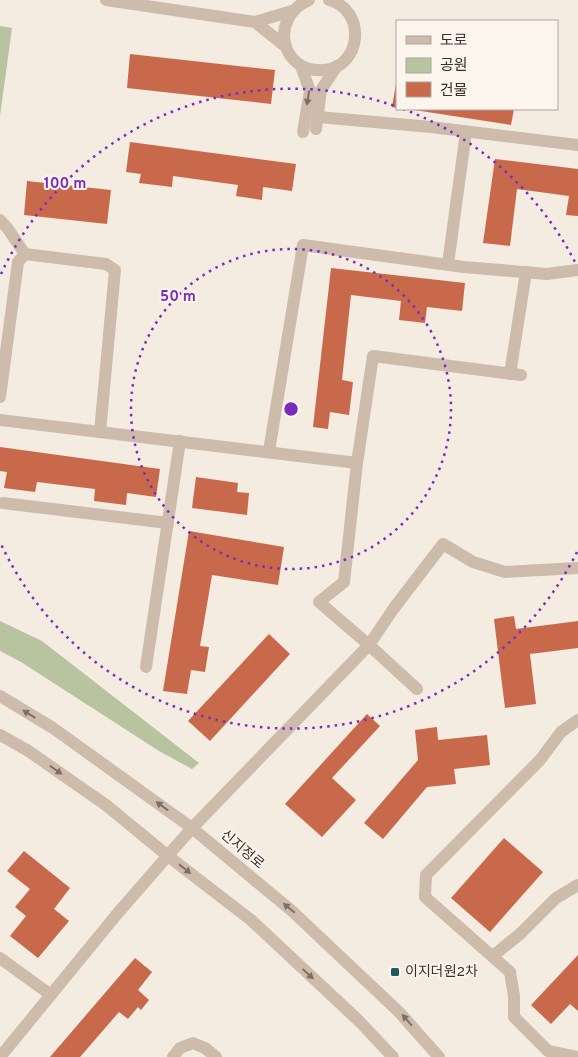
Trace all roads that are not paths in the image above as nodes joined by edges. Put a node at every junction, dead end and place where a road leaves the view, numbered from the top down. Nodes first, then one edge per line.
1 (106, 0) edge
2 (309, 0) edge
3 (332, 0) edge
4 (292, 11) junction
5 (255, 22) junction
6 (285, 46) junction
7 (301, 66) junction
8 (337, 66) junction
9 (303, 132) dead end
10 (466, 132) junction
11 (578, 145) edge
12 (0, 220) edge
13 (25, 254) junction
14 (448, 264) junction
15 (578, 270) edge
16 (526, 272) junction
17 (0, 397) edge
18 (0, 420) edge
19 (100, 432) junction
20 (180, 441) junction
21 (269, 451) junction
22 (357, 462) junction
23 (3, 503) dead end
24 (168, 522) junction
25 (578, 568) edge
26 (370, 644) junction
27 (146, 667) dead end
28 (417, 689) dead end
29 (0, 696) edge
30 (578, 720) edge
31 (0, 735) edge
32 (192, 828) junction
33 (168, 856) junction
34 (578, 885) edge
35 (493, 956) junction
36 (1, 962) edge
37 (51, 995) junction
38 (578, 1056) edge
39 (0, 1057) edge
40 (173, 1057) edge
41 (216, 1057) edge
42 (393, 1057) edge
43 (439, 1057) edge

1 - 5 street
2 - 4 street
3 - 8 street
4 - 5 street
4 - 6 street
5 - 6 street
6 - 7 street
7 - 8 street
7 -> 9 street
8 - 10 street
10 - 11 street
10 - 14 street
12 - 13 street
13 - 17 street
13 - 19 street
14 - 16 street
14 - 21 street
15 - 16 street
16 - 22 street
18 - 19 street
19 - 20 street
20 - 21 street
20 - 24 street
21 - 22 street
22 - 26 street
23 - 24 street
24 - 27 street
25 - 26 street
26 - 28 street
26 - 32 street
32 -> 29 street, 신지정로
30 - 35 street
31 -> 33 street
32 - 33 street
43 -> 32 street, 신지정로
33 - 37 street
33 -> 42 street
34 - 35 street
35 - 38 street
36 - 37 street
37 - 39 street
40 - 41 street

